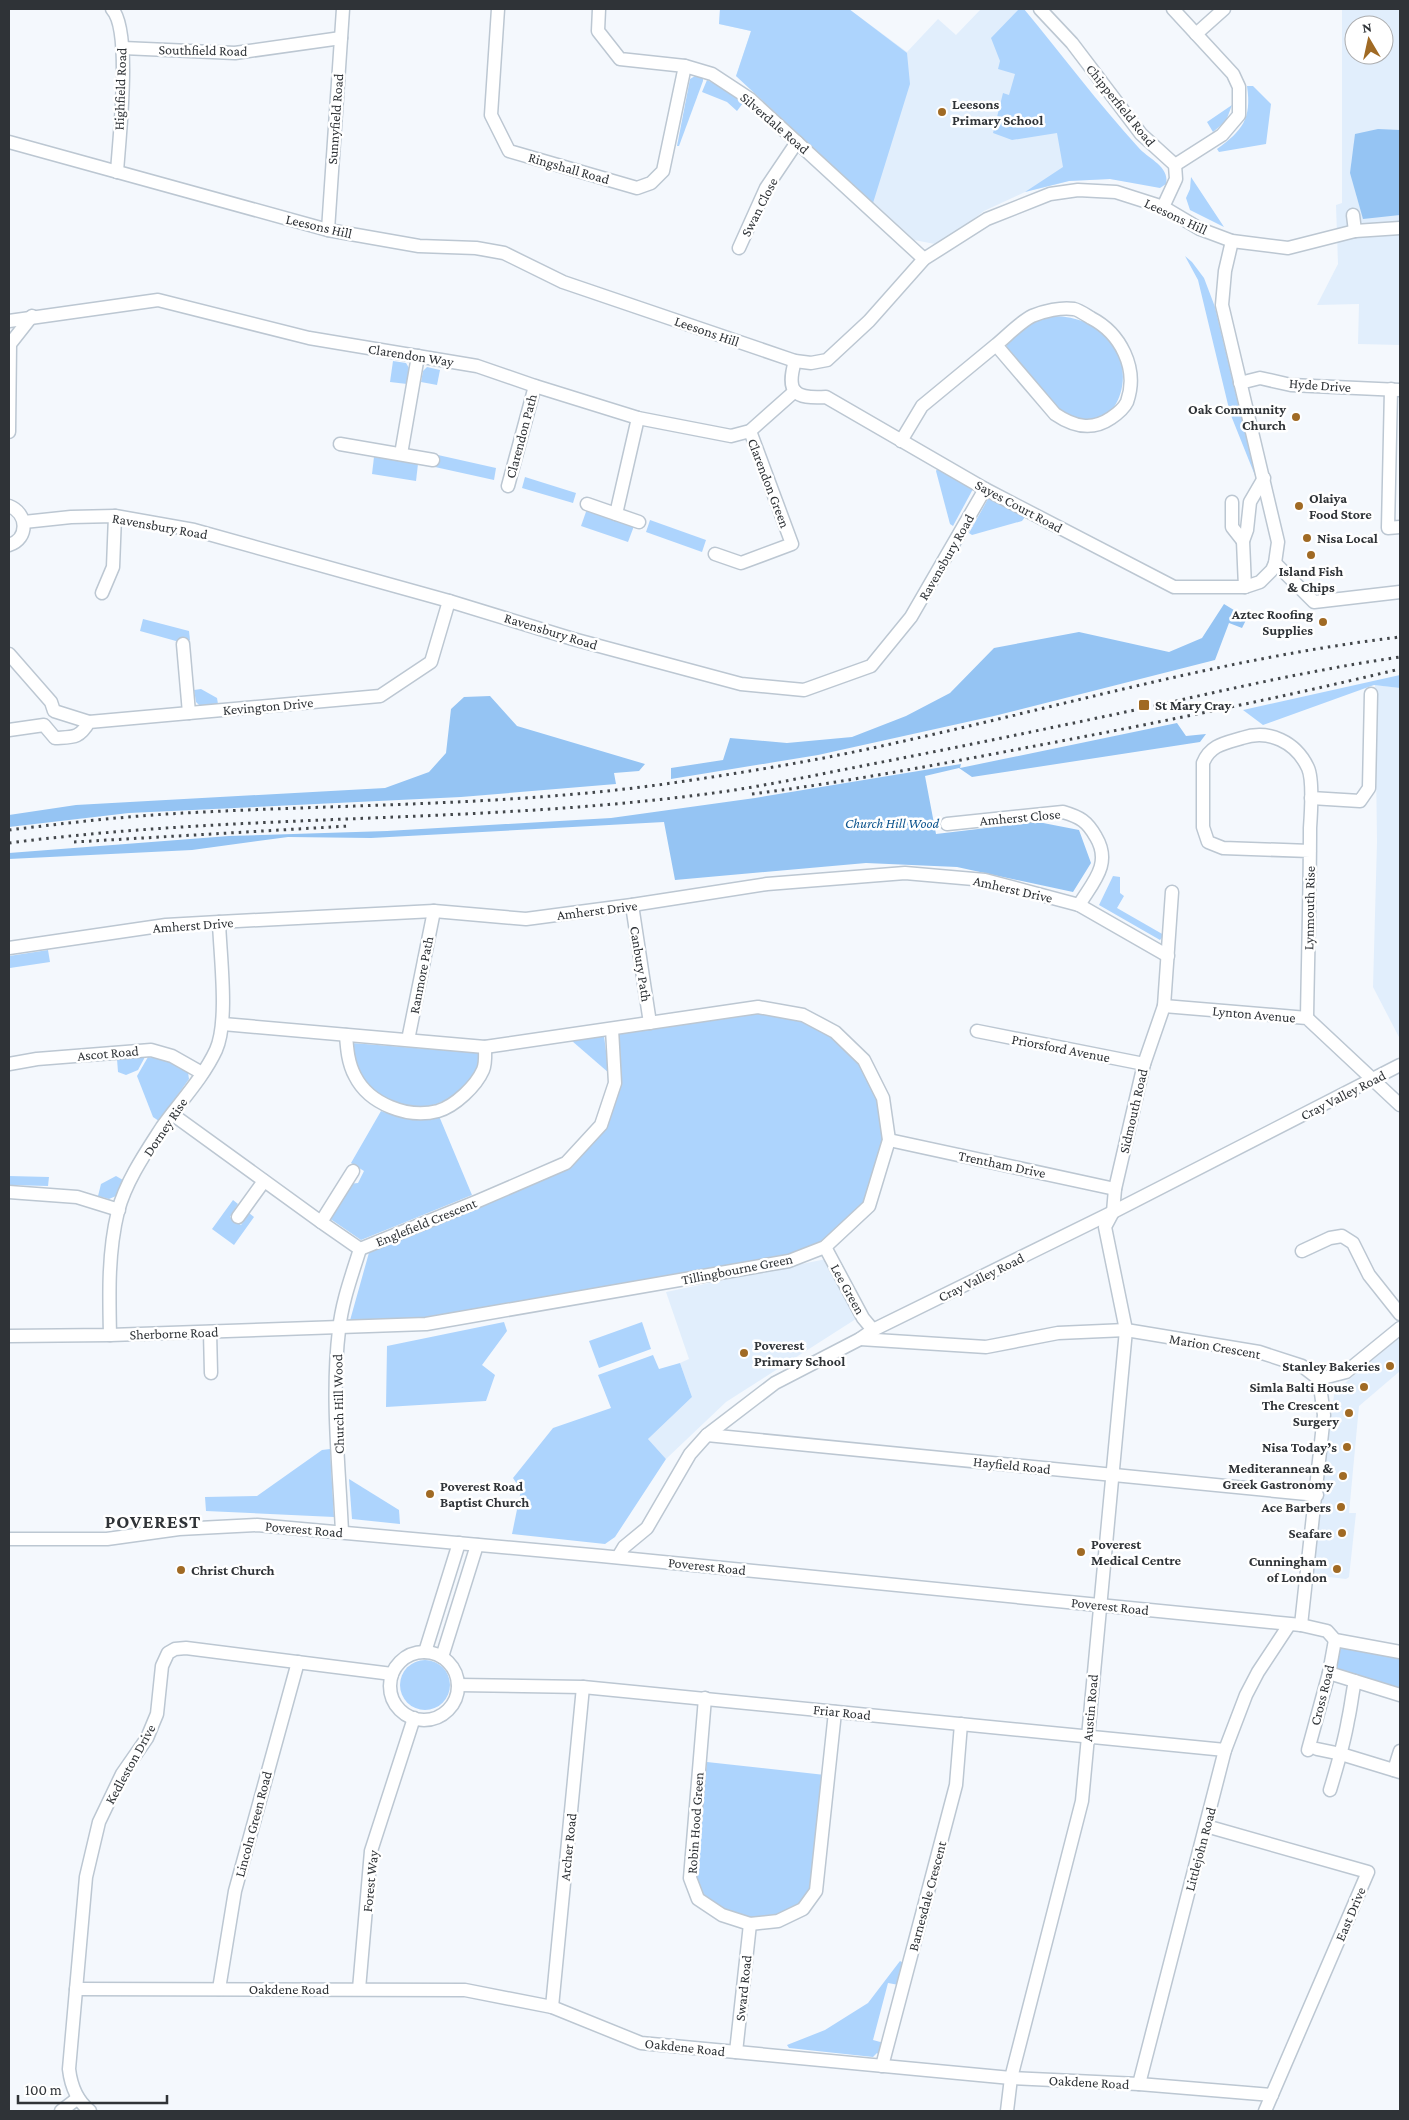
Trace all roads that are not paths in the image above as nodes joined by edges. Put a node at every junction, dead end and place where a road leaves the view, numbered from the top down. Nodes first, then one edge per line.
1 (112, 9) edge
2 (343, 9) edge
3 (498, 9) edge
4 (600, 9) edge
5 (1040, 9) edge
6 (1174, 9) edge
7 (1224, 9) edge
8 (1196, 34) junction
9 (341, 38) junction
10 (123, 48) junction
11 (685, 66) junction
12 (9, 142) edge
13 (797, 142) junction
14 (1175, 165) junction
15 (117, 172) junction
16 (1163, 207) junction
17 (1353, 215) dead end
18 (1400, 228) edge
19 (328, 230) junction
20 (1355, 231) junction
21 (1232, 241) junction
22 (739, 248) dead end
23 (924, 259) junction
24 (32, 316) junction
25 (9, 321) edge
26 (9, 343) edge
27 (996, 345) junction
28 (418, 356) junction
29 (795, 361) junction
30 (1240, 383) junction
31 (535, 386) junction
32 (1396, 390) edge
33 (795, 392) junction
34 (638, 418) junction
35 (750, 430) junction
36 (9, 432) edge
37 (901, 441) junction
38 (340, 444) dead end
39 (401, 454) junction
40 (433, 460) dead end
41 (1264, 478) junction
42 (508, 486) dead end
43 (985, 489) junction
44 (1232, 502) dead end
45 (587, 504) dead end
46 (9, 506) edge
47 (616, 514) junction
48 (116, 516) junction
49 (24, 522) junction
50 (639, 522) dead end
51 (1394, 528) edge
52 (1242, 541) junction
53 (9, 545) edge
54 (716, 554) dead end
55 (1275, 563) junction
56 (1246, 587) junction
57 (102, 592) dead end
58 (1400, 592) edge
59 (450, 600) junction
60 (183, 644) dead end
61 (9, 654) edge
62 (1371, 694) dead end
63 (54, 710) junction
64 (189, 713) junction
65 (89, 722) junction
66 (44, 724) junction
67 (9, 730) edge
68 (1311, 798) junction
69 (947, 824) dead end
70 (1310, 851) junction
71 (1172, 892) dead end
72 (632, 905) junction
73 (1080, 905) junction
74 (434, 911) junction
75 (219, 922) junction
76 (9, 948) edge
77 (1168, 956) junction
78 (1164, 1006) junction
79 (1307, 1018) junction
80 (650, 1023) junction
81 (223, 1024) junction
82 (612, 1029) junction
83 (978, 1031) dead end
84 (346, 1035) junction
85 (408, 1040) junction
86 (486, 1047) junction
87 (9, 1064) edge
88 (1144, 1064) junction
89 (1400, 1065) edge
90 (202, 1073) junction
91 (1374, 1079) junction
92 (1400, 1105) edge
93 (172, 1114) junction
94 (889, 1140) junction
95 (353, 1171) dead end
96 (264, 1181) junction
97 (1115, 1189) junction
98 (9, 1192) edge
99 (119, 1210) junction
100 (1113, 1212) junction
101 (238, 1217) dead end
102 (321, 1222) junction
103 (824, 1247) junction
104 (360, 1248) junction
105 (1302, 1252) dead end
106 (1400, 1314) edge
107 (339, 1328) junction
108 (1400, 1328) edge
109 (873, 1330) junction
110 (1126, 1330) junction
111 (210, 1332) junction
112 (110, 1335) junction
113 (9, 1336) edge
114 (860, 1339) junction
115 (212, 1373) dead end
116 (1319, 1379) junction
117 (707, 1435) junction
118 (1113, 1475) junction
119 (1317, 1495) junction
120 (342, 1532) junction
121 (9, 1540) edge
122 (460, 1543) junction
123 (477, 1545) junction
124 (618, 1557) junction
125 (1100, 1605) junction
126 (1295, 1625) junction
127 (1335, 1640) junction
128 (425, 1652) junction
129 (1400, 1652) edge
130 (442, 1657) junction
131 (298, 1662) junction
132 (1329, 1673) junction
133 (392, 1674) junction
134 (1355, 1681) junction
135 (458, 1685) junction
136 (583, 1686) junction
137 (1400, 1695) edge
138 (705, 1698) junction
139 (835, 1712) junction
140 (414, 1718) junction
141 (961, 1724) junction
142 (1088, 1736) junction
143 (1225, 1750) junction
144 (1400, 1751) edge
145 (1341, 1754) junction
146 (1397, 1771) edge
147 (1330, 1790) dead end
148 (1206, 1826) junction
149 (750, 1924) junction
150 (76, 1989) junction
151 (219, 1989) junction
152 (359, 1989) junction
153 (552, 2007) junction
154 (736, 2052) junction
155 (882, 2066) junction
156 (1011, 2078) junction
157 (1138, 2084) junction
158 (1272, 2095) junction
159 (78, 2098) junction
160 (61, 2111) edge
161 (90, 2111) edge
162 (1007, 2111) edge
163 (1265, 2111) edge

1 - 10 street, Highfield Road
2 - 9 street, Sunnyfield Road
3 - 11 street, Ringshall Road
4 - 11 street, Silverdale Road
5 - 14 street, Chipperfield Road
6 - 8 street
7 - 8 street
8 - 14 street
9 - 10 street, Southfield Road
9 - 19 street, Sunnyfield Road
10 - 15 street, Highfield Road
11 - 13 street, Silverdale Road
12 - 15 street, Leesons Hill
13 - 22 street, Swan Close
13 - 23 street, Silverdale Road
14 - 16 street
15 - 19 street, Leesons Hill
16 - 21 street, Leesons Hill
16 - 23 street, Leesons Hill
17 - 20 street
18 - 20 street, Leesons Hill
19 - 29 street, Leesons Hill
20 - 21 street, Leesons Hill
21 - 30 street
23 - 29 street, Leesons Hill
24 - 25 street, Clarendon Way
24 - 26 street
24 - 28 street, Clarendon Way
26 - 36 street
27 - 27 street
27 - 37 street
28 - 31 street, Clarendon Way
28 - 39 street
29 - 33 street
30 - 32 street, Hyde Drive
30 - 41 street
31 - 34 street, Clarendon Way
31 - 42 street, Clarendon Path
32 - 51 street
33 - 35 street, Clarendon Way
33 - 37 street, Sayes Court Road
34 - 35 street, Clarendon Way
34 - 47 street
35 - 54 street, Clarendon Green
37 - 43 street, Sayes Court Road
38 - 39 street
39 - 40 street
41 - 52 street
41 - 55 street
43 - 56 street, Sayes Court Road
43 - 59 street, Ravensbury Road
44 - 52 street
45 - 47 street
46 - 49 street
47 - 50 street
48 - 49 street, Ravensbury Road
48 - 57 street
48 - 59 street, Ravensbury Road
49 - 53 street
52 - 56 street
55 - 56 street, Sayes Court Road
55 - 58 street
59 - 64 street, Kevington Drive
60 - 64 street
61 - 63 street
62 - 68 street
63 - 65 street
63 - 66 street
64 - 65 street, Kevington Drive
65 - 66 street
66 - 67 street
68 - 70 street, Lynmouth Rise
68 - 70 street
69 - 73 street, Amherst Close
70 - 79 street, Lynmouth Rise
71 - 77 street, Sidmouth Road
72 - 73 street, Amherst Drive
72 - 74 street, Amherst Drive
72 - 80 street, Canbury Path
73 - 77 street, Amherst Drive
74 - 75 street, Amherst Drive
74 - 85 street, Ranmore Path
75 - 76 street, Amherst Drive
75 - 81 street, Dorney Rise
77 - 78 street, Sidmouth Road
78 - 79 street, Lynton Avenue
78 - 88 street, Sidmouth Road
79 - 91 street, Lynton Avenue
80 - 82 street, Tillingbourne Green
80 - 94 street, Tillingbourne Green
81 - 84 street, Tillingbourne Green
81 - 90 street, Dorney Rise
82 - 86 street, Tillingbourne Green
82 - 104 street, Englefield Crescent
83 - 88 street, Priorsford Avenue
84 - 85 street, Tillingbourne Green
84 - 86 street
85 - 86 street, Tillingbourne Green
87 - 90 street, Ascot Road
88 - 97 street, Sidmouth Road
89 - 91 street, Cray Valley Road
90 - 93 street, Dorney Rise
91 - 92 street, Lynton Avenue
91 - 100 street, Cray Valley Road
93 - 96 street, Englefield Crescent
93 - 99 street, Dorney Rise
94 - 97 street, Trentham Drive
94 - 103 street, Tillingbourne Green
95 - 102 street
96 - 101 street
96 - 102 street, Englefield Crescent
97 - 100 street, Sidmouth Road
98 - 99 street
99 - 112 street, Dorney Rise
100 - 109 street, Cray Valley Road
100 - 110 street, Sidmouth Road
102 - 104 street, Englefield Crescent
103 - 107 street, Tillingbourne Green
103 - 109 street, Lee Green
104 - 107 street, Church Hill Wood
105 - 106 street
107 - 111 street, Sherborne Road
107 - 120 street, Church Hill Wood
108 - 116 street
109 - 114 street, Cray Valley Road
110 - 114 street, Marion Crescent
110 - 116 street, Marion Crescent
110 - 118 street, Austin Road
111 - 112 street, Sherborne Road
111 - 115 street
112 - 113 street, Sherborne Road
114 - 117 street, Cray Valley Road
116 - 119 street
117 - 118 street, Hayfield Road
117 - 124 street, Cray Valley Road
118 - 119 street, Hayfield Road
118 - 125 street, Austin Road
119 - 126 street
120 - 121 street, Poverest Road
120 - 122 street, Poverest Road
122 - 123 street, Poverest Road
122 - 128 street
123 - 124 street, Poverest Road
123 - 130 street
124 - 125 street, Poverest Road
125 - 126 street, Poverest Road
125 - 142 street, Austin Road
126 - 127 street, Poverest Road
126 - 143 street, Littlejohn Road
127 - 129 street, Poverest Road
127 - 132 street, Cross Road
128 - 130 street
128 - 133 street
130 - 135 street
131 - 133 street, Kedleston Drive
131 - 150 street, Kedleston Drive
131 - 151 street, Lincoln Green Road
132 - 134 street
132 - 145 street, Cross Road
133 - 140 street
134 - 137 street
134 - 145 street
135 - 136 street, Friar Road
135 - 140 street
136 - 138 street, Friar Road
136 - 153 street, Archer Road
138 - 139 street, Friar Road
138 - 149 street, Robin Hood Green
139 - 141 street, Friar Road
139 - 149 street, Robin Hood Green
140 - 152 street, Forest Way
141 - 142 street, Friar Road
141 - 155 street, Barnesdale Crescent
142 - 143 street, Friar Road
142 - 156 street, Austin Road
143 - 148 street, Littlejohn Road
144 - 146 street
145 - 146 street
145 - 147 street
148 - 157 street, Littlejohn Road
148 - 158 street, East Drive
149 - 154 street, Sward Road
150 - 151 street, Oakdene Road
150 - 159 street, Kedleston Drive
151 - 152 street, Oakdene Road
152 - 153 street, Oakdene Road
153 - 154 street, Oakdene Road
154 - 155 street, Oakdene Road
155 - 156 street, Oakdene Road
156 - 157 street, Oakdene Road
156 - 162 street, Austin Road
157 - 158 street, Oakdene Road
158 - 163 street, East Drive
159 - 160 street
159 - 161 street

